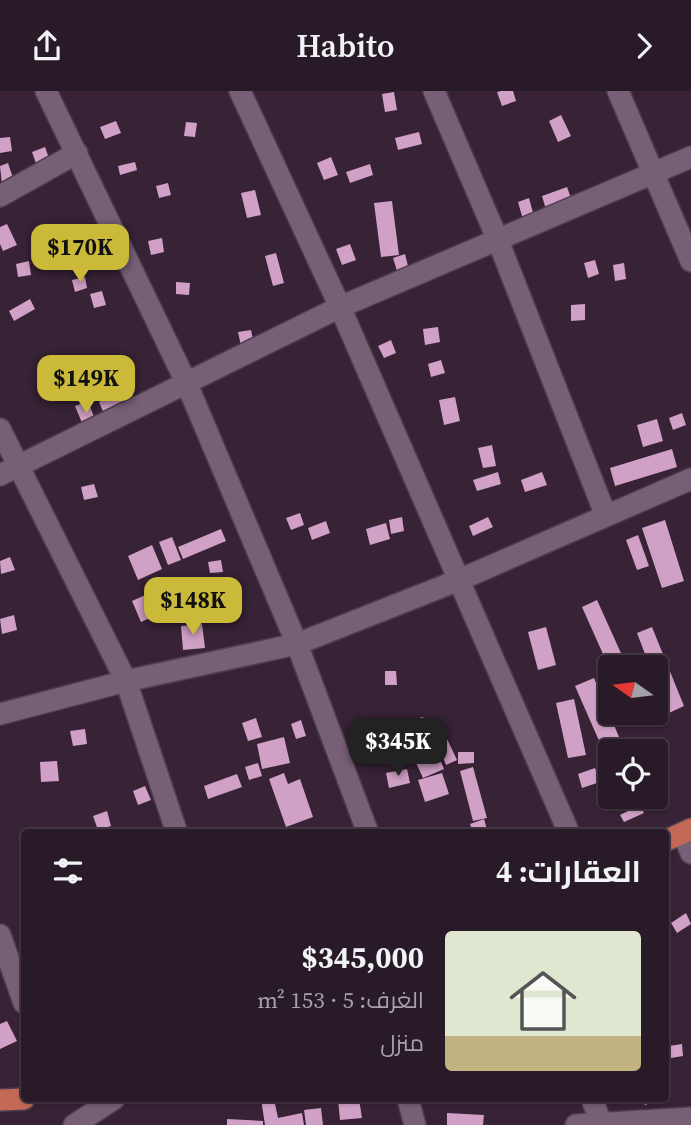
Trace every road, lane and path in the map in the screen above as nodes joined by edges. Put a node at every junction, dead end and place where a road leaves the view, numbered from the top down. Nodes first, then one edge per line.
1 (46, 91) edge
2 (240, 91) edge
3 (434, 91) edge
4 (618, 91) edge
5 (77, 153) junction
6 (691, 157) edge
7 (652, 175) junction
8 (0, 196) edge
9 (497, 238) junction
10 (691, 261) edge
11 (340, 307) junction
12 (186, 382) junction
13 (0, 429) edge
14 (9, 469) edge
15 (691, 479) edge
16 (606, 516) junction
17 (458, 580) junction
18 (297, 644) junction
19 (126, 681) junction
20 (0, 714) edge
21 (176, 829) edge
22 (366, 829) edge
23 (567, 829) edge
24 (680, 834) edge
25 (691, 853) edge
26 (0, 935) edge
27 (21, 994) edge
28 (21, 1099) edge
29 (0, 1100) edge
30 (109, 1102) edge
31 (409, 1102) edge
32 (593, 1102) edge
33 (691, 1118) edge
34 (601, 1123) junction
35 (631, 1123) edge
36 (74, 1125) edge
37 (415, 1125) edge
38 (576, 1125) edge

1 - 5 street
2 - 11 street
3 - 9 street
4 - 7 street
5 - 8 street
5 - 12 street
6 - 7 street
7 - 9 street
7 - 10 street
9 - 11 street
9 - 16 street
11 - 12 street
11 - 17 street
12 - 14 street
12 - 18 street
13 - 14 street
14 - 19 street
15 - 16 street
16 - 17 street
17 - 18 street
17 - 23 street
18 - 19 street
18 - 22 street
19 - 20 street
19 - 21 street
24 - 25 street
26 - 27 street
28 - 29 main road
30 - 36 street
31 - 37 street
32 - 34 street
33 - 35 street
34 - 35 street
34 - 38 street

